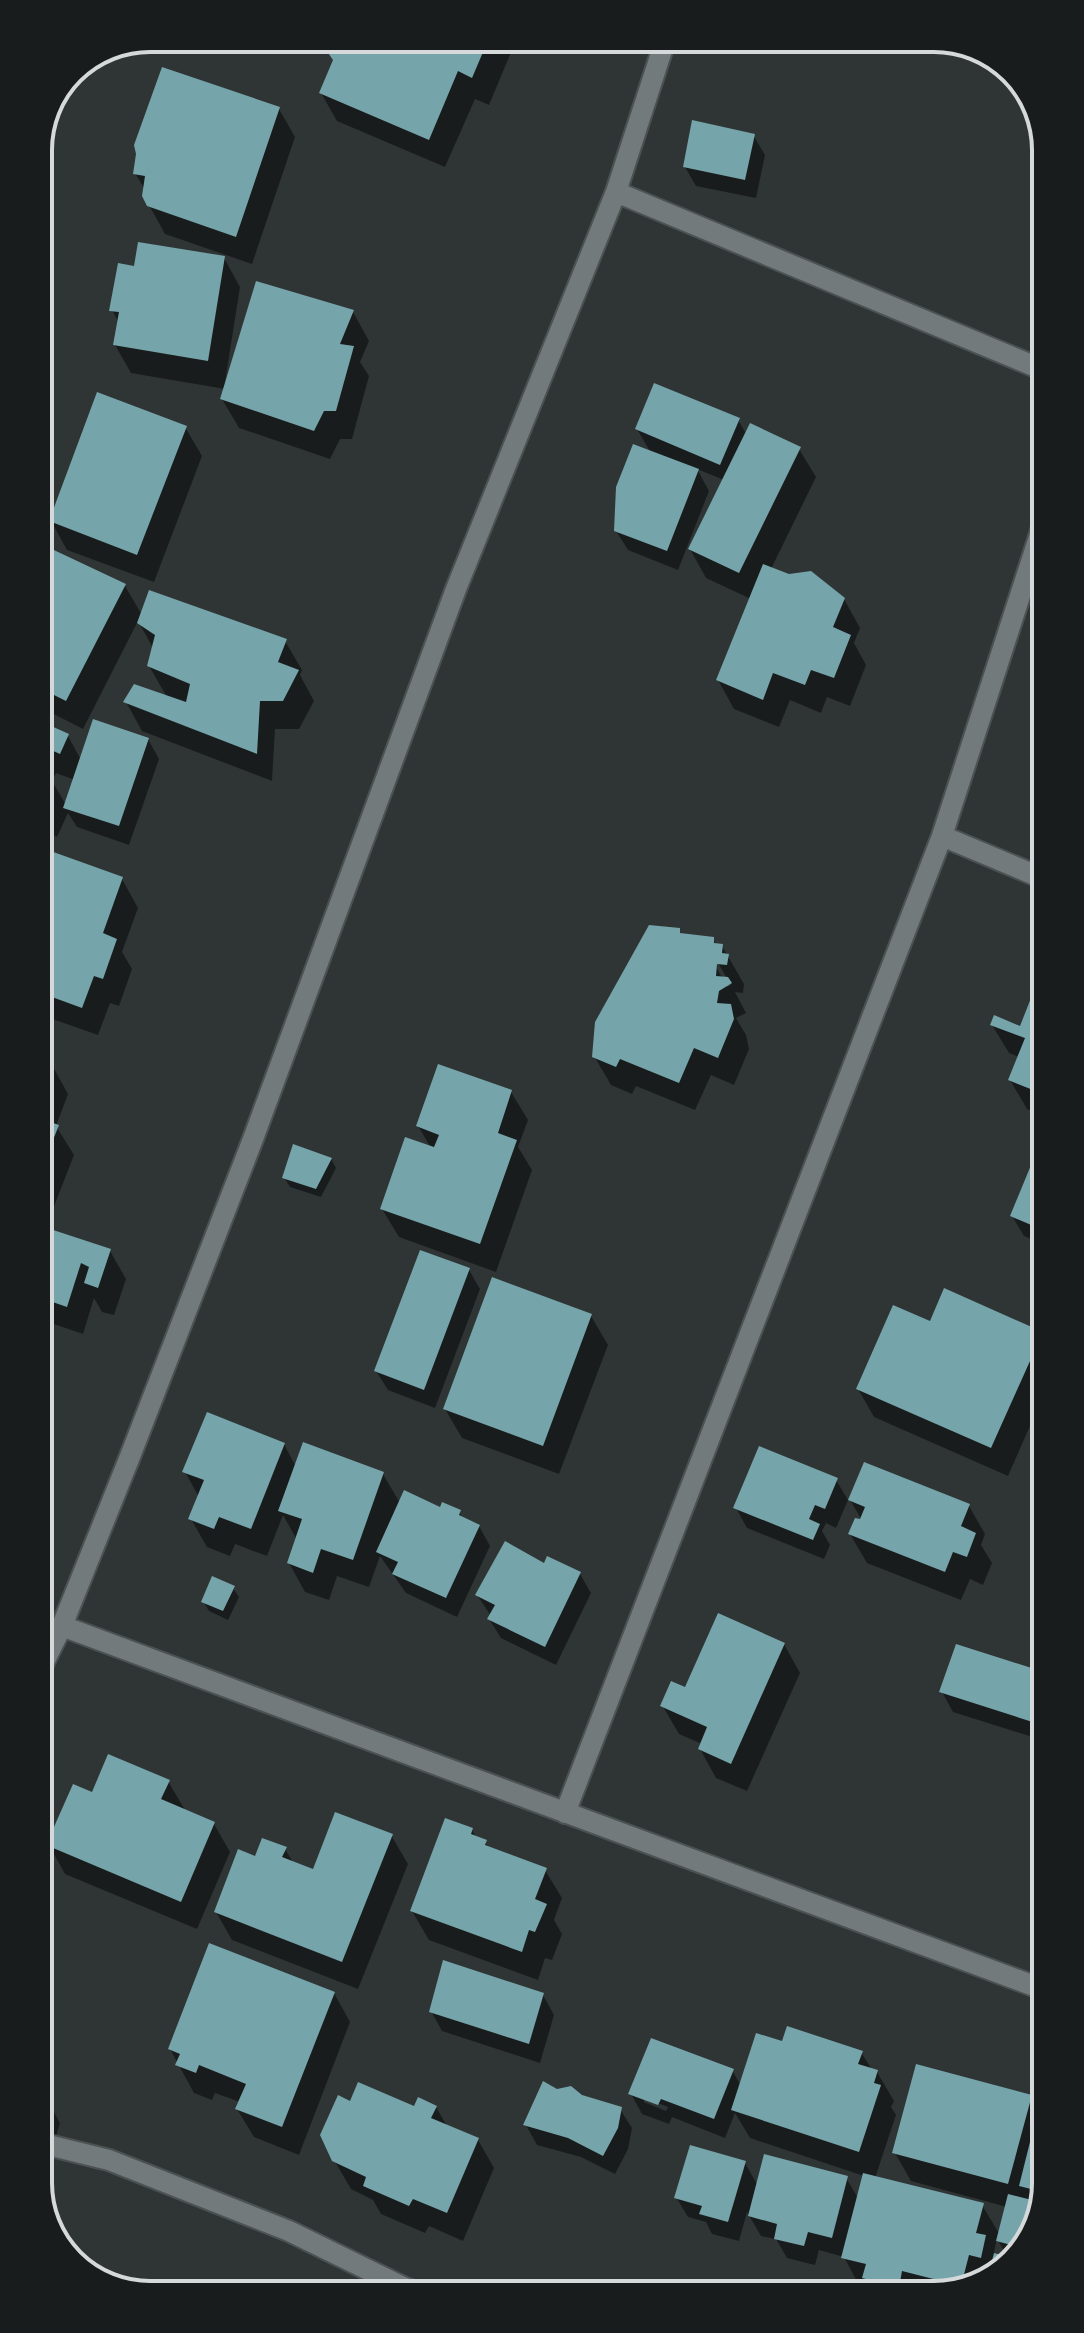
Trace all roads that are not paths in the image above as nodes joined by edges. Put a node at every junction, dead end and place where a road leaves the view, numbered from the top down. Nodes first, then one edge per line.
1 (661, 52) edge
2 (616, 192) junction
3 (1032, 365) edge
4 (1032, 559) edge
5 (942, 836) junction
6 (1032, 874) edge
7 (62, 1626) junction
8 (52, 1646) edge
9 (565, 1813) junction
10 (1032, 1985) edge
11 (52, 2146) edge
12 (391, 2281) edge

1 - 2 street
2 - 3 street
2 - 7 street
4 - 5 street
5 - 6 street
5 - 9 street
7 - 8 street
7 - 9 street
9 - 10 street
11 - 12 street

